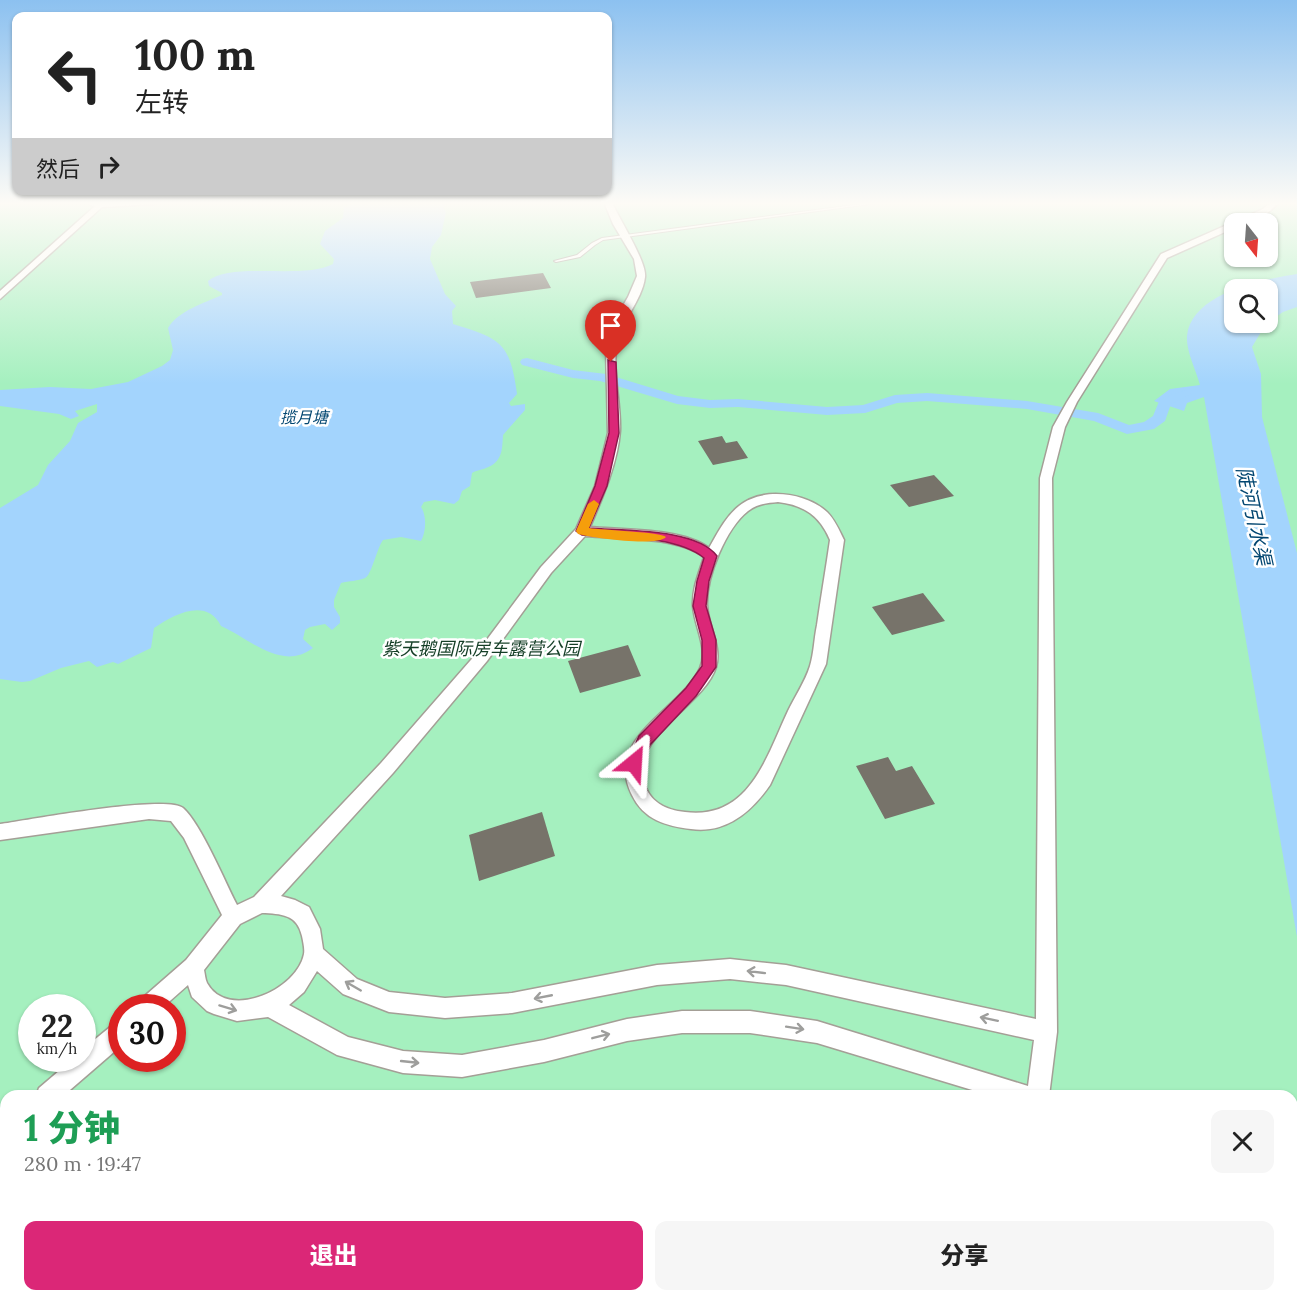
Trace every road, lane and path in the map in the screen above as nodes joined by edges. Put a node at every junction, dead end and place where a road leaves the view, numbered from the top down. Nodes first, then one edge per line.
1 (34, 263) edge
2 (639, 263) edge
3 (1160, 263) edge
4 (0, 297) edge
5 (582, 531) junction
6 (711, 556) junction
7 (0, 832) edge
8 (261, 904) junction
9 (232, 917) junction
10 (314, 954) junction
11 (193, 967) junction
12 (163, 994) edge
13 (268, 1006) junction
14 (1046, 1032) junction
15 (108, 1042) edge
16 (53, 1090) edge
17 (1006, 1090) edge
18 (1039, 1090) edge

1 - 4 street
2 - 5 street
3 - 14 street
5 - 6 street
5 - 8 street
6 - 6 street
7 - 9 street
8 - 9 street
8 - 10 street
9 - 11 street
10 - 13 street
14 -> 10 street
11 - 12 street
11 -> 13 street
13 -> 17 street
14 - 18 street
15 - 16 street

